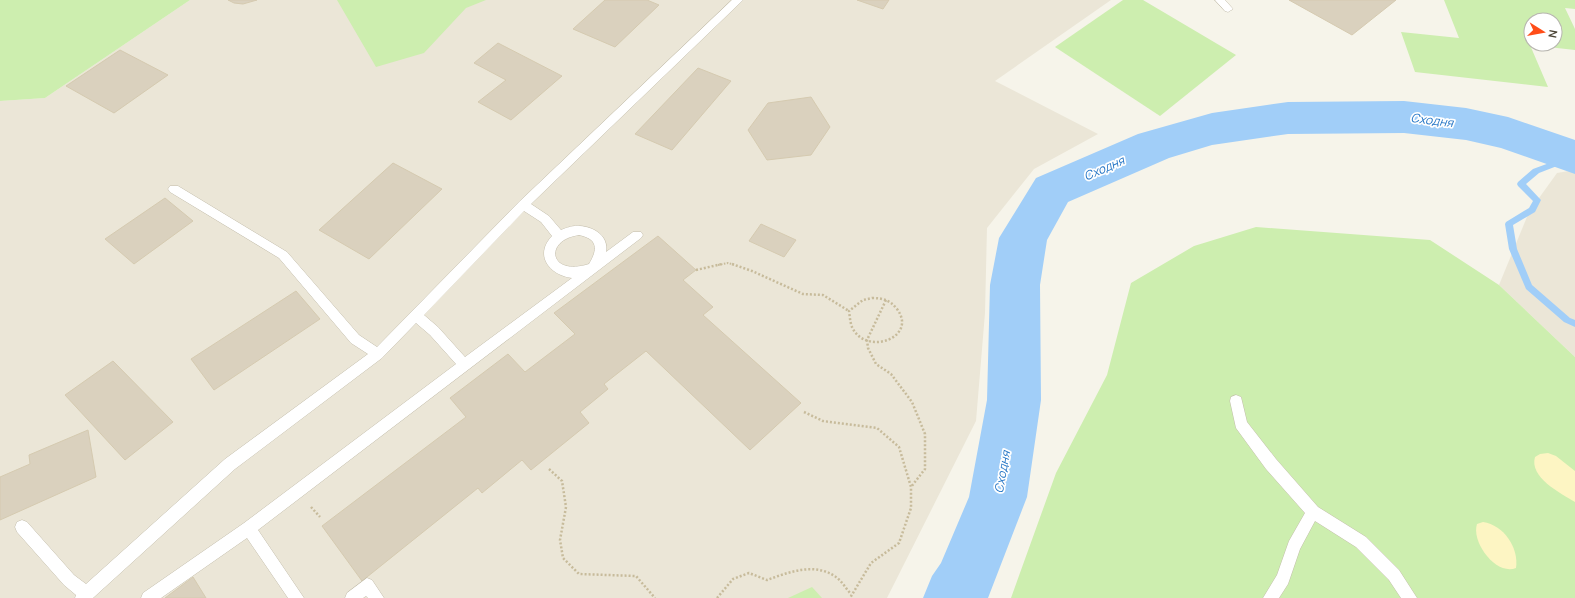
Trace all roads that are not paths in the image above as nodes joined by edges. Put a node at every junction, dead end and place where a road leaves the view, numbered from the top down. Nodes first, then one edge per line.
1 (738, 0) edge
2 (1220, 0) edge
3 (1228, 9) dead end
4 (174, 189) dead end
5 (523, 205) junction
6 (637, 235) dead end
7 (559, 236) junction
8 (593, 268) junction
9 (417, 316) junction
10 (378, 354) junction
11 (465, 366) junction
12 (1236, 401) dead end
13 (1313, 512) junction
14 (22, 527) dead end
15 (249, 528) junction
16 (84, 596) edge
17 (148, 598) edge
18 (297, 598) edge
19 (352, 598) edge
20 (377, 598) edge
21 (1270, 598) edge
22 (1410, 598) edge

1 - 5 lane
2 - 3 lane
4 - 10 lane
5 - 7 lane
5 - 9 lane
6 - 8 lane
7 - 8 lane
7 - 8 lane
8 - 11 lane
9 - 10 lane
9 - 11 lane
10 - 16 lane
11 - 15 lane
12 - 13 lane
13 - 21 lane
13 - 22 lane
14 - 16 lane
15 - 17 lane
15 - 18 lane
19 - 20 lane

